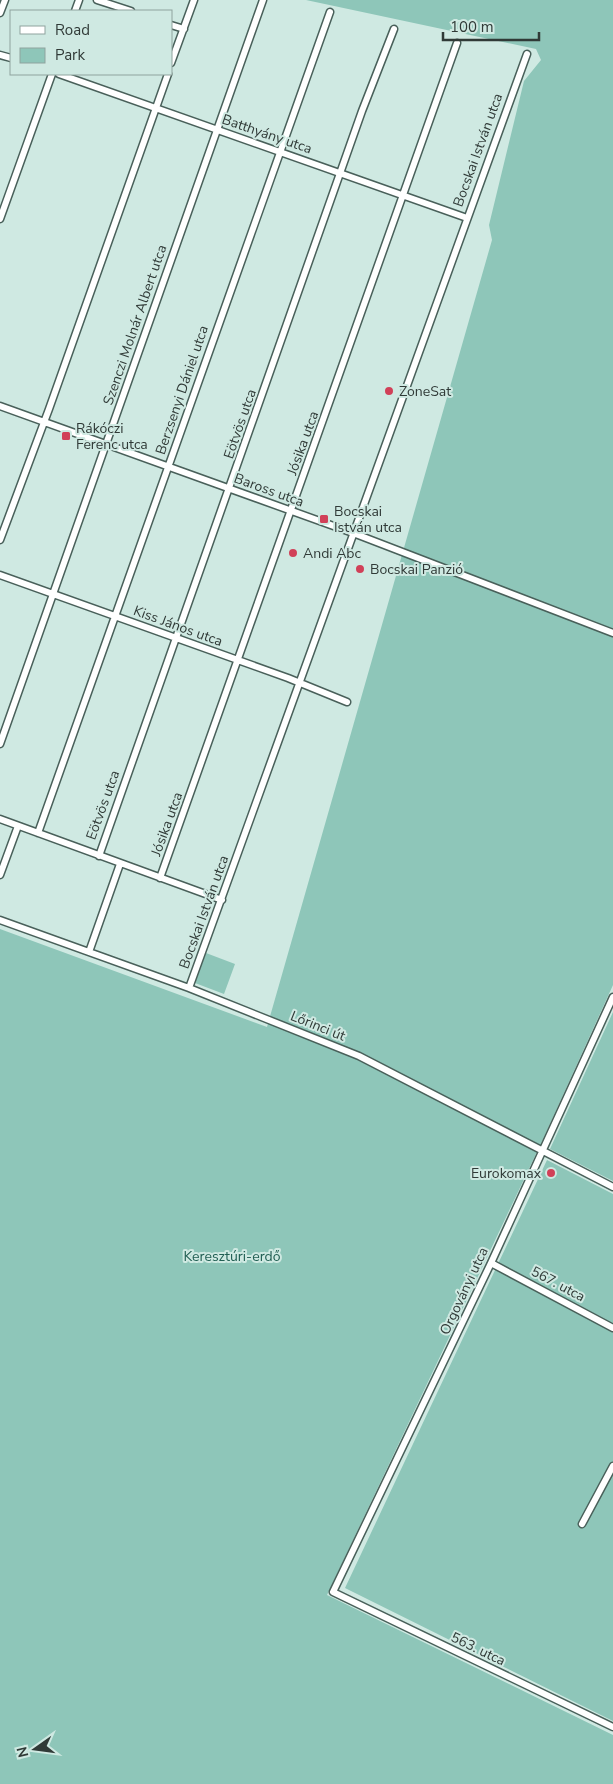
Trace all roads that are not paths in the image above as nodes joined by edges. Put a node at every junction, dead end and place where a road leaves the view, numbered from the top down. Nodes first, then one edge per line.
1 (4, 0) edge
2 (97, 0) edge
3 (194, 0) edge
4 (263, 0) edge
5 (128, 10) edge
6 (330, 12) dead end
7 (0, 13) edge
8 (172, 25) edge
9 (184, 29) junction
10 (394, 29) dead end
11 (457, 43) dead end
12 (527, 54) dead end
13 (172, 60) edge
14 (52, 75) edge
15 (62, 75) edge
16 (168, 75) edge
17 (155, 108) junction
18 (218, 130) junction
19 (279, 152) junction
20 (342, 173) junction
21 (404, 196) junction
22 (466, 218) junction
23 (0, 219) edge
24 (0, 406) edge
25 (44, 422) junction
26 (106, 445) junction
27 (168, 467) junction
28 (230, 489) junction
29 (292, 511) junction
30 (353, 534) junction
31 (0, 540) edge
32 (0, 575) edge
33 (53, 594) junction
34 (114, 616) junction
35 (613, 633) edge
36 (176, 638) junction
37 (239, 661) junction
38 (299, 684) junction
39 (347, 702) dead end
40 (0, 744) edge
41 (0, 819) edge
42 (18, 826) junction
43 (38, 833) junction
44 (99, 856) junction
45 (120, 864) junction
46 (0, 875) edge
47 (160, 878) junction
48 (222, 900) junction
49 (0, 920) edge
50 (89, 952) junction
51 (189, 988) junction
52 (613, 997) edge
53 (542, 1151) junction
54 (613, 1187) edge
55 (491, 1263) junction
56 (613, 1328) edge
57 (613, 1466) edge
58 (582, 1524) dead end
59 (333, 1592) joint
60 (613, 1727) edge

1 - 7 street
2 - 5 street
3 - 9 street
4 - 18 street, Szenczi Molnár Albert utca
6 - 19 street, Berzsenyi Dániel utca
8 - 9 street
9 - 13 street
10 - 20 street, Eötvös utca
11 - 21 street, Jósika utca
12 - 22 street, Bocskai István utca
14 - 23 street
15 - 17 street, Batthyány utca
16 - 17 street
17 - 18 street, Batthyány utca
17 - 25 street
18 - 19 street, Batthyány utca
18 - 26 street, Szenczi Molnár Albert utca
19 - 20 street, Batthyány utca
19 - 27 street, Berzsenyi Dániel utca
20 - 21 street, Batthyány utca
20 - 28 street, Eötvös utca
21 - 22 street, Batthyány utca
21 - 29 street, Jósika utca
22 - 30 street, Bocskai István utca
24 - 25 street, Baross utca
25 - 26 street, Baross utca
25 - 31 street
26 - 27 street, Baross utca
26 - 33 street, Szenczi Molnár Albert utca
27 - 28 street, Baross utca
27 - 34 street, Berzsenyi Dániel utca
28 - 29 street, Baross utca
28 - 36 street, Eötvös utca
29 - 30 street, Baross utca
29 - 37 street, Jósika utca
30 - 35 street, Baross utca
30 - 38 street, Bocskai István utca
32 - 33 street, Kiss János utca
33 - 34 street, Kiss János utca
33 - 40 street, Szenczi Molnár Albert utca
34 - 36 street, Kiss János utca
34 - 43 street, Berzsenyi Dániel utca
36 - 37 street, Kiss János utca
36 - 44 street, Eötvös utca
37 - 38 street, Kiss János utca
37 - 47 street, Jósika utca
38 - 39 street, Kiss János utca
38 - 48 street, Bocskai István utca
41 - 42 street
42 - 43 street
42 - 46 street
43 - 44 street
44 - 45 street
45 - 47 street
45 - 50 street
47 - 48 street
48 - 51 street, Bocskai István utca
49 - 50 street, Lőrinci út
50 - 51 street, Lőrinci út
51 - 53 street, Lőrinci út
52 - 53 street, Orgoványi utca
53 - 54 street, Lőrinci út
53 - 55 street, Orgoványi utca
55 - 56 street, 567. utca
55 - 59 street, Orgoványi utca
57 - 58 street
59 - 60 street, 563. utca

